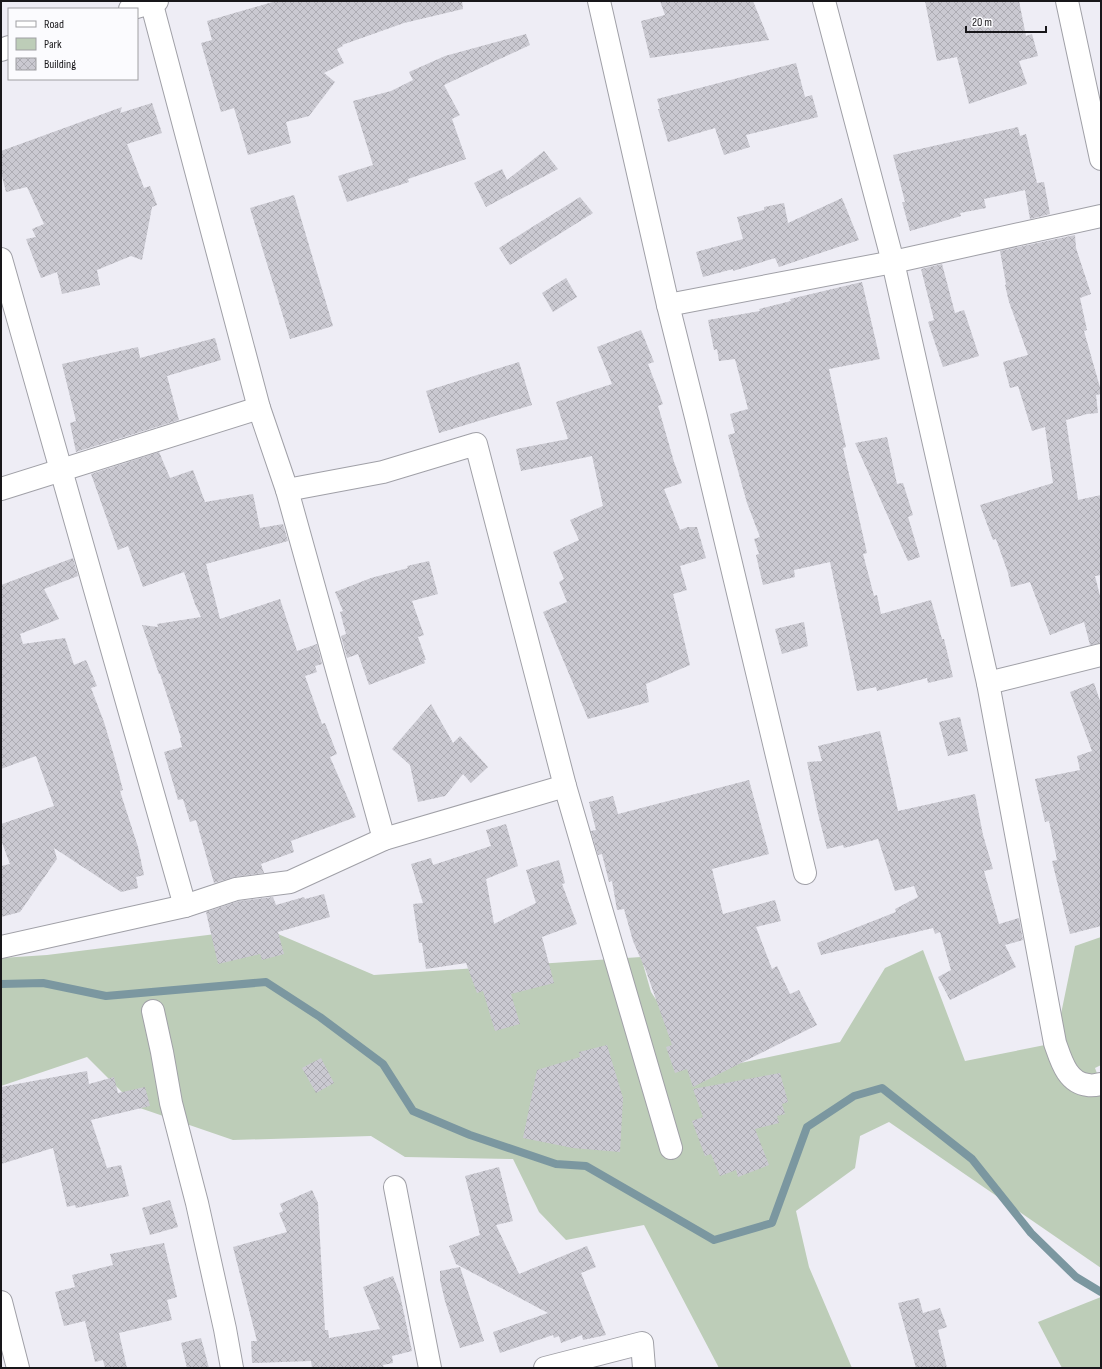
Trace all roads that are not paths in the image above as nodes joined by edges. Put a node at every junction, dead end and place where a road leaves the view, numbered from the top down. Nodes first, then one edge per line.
1 (599, 1) edge
2 (824, 1) edge
3 (1067, 1) edge
4 (153, 2) edge
5 (133, 8) edge
6 (1101, 159) edge
7 (1101, 216) edge
8 (1, 259) edge
9 (893, 262) junction
10 (668, 305) junction
11 (259, 408) junction
12 (60, 471) junction
13 (1, 489) edge
14 (287, 490) junction
15 (1101, 656) edge
16 (988, 683) junction
17 (565, 786) junction
18 (384, 839) junction
19 (805, 873) dead end
20 (185, 906) junction
21 (1, 946) edge
22 (153, 1011) dead end
23 (1101, 1084) edge
24 (671, 1148) dead end
25 (395, 1187) dead end
26 (1, 1302) edge
27 (18, 1368) edge
28 (232, 1368) edge
29 (430, 1368) edge
30 (545, 1368) edge
31 (644, 1368) edge

1 - 10 street
2 - 9 street
3 - 6 street
4 - 5 street
4 - 11 street
7 - 9 street
8 - 12 street
9 - 10 street
9 - 16 street
10 - 19 street
11 - 12 street
11 - 14 street
12 - 13 street
12 - 20 street
14 - 17 street
14 - 18 street
15 - 16 street
16 - 23 street
17 - 18 street
17 - 24 street
18 - 20 street
20 - 21 street
22 - 28 street
25 - 29 street
26 - 27 street
30 - 31 street

